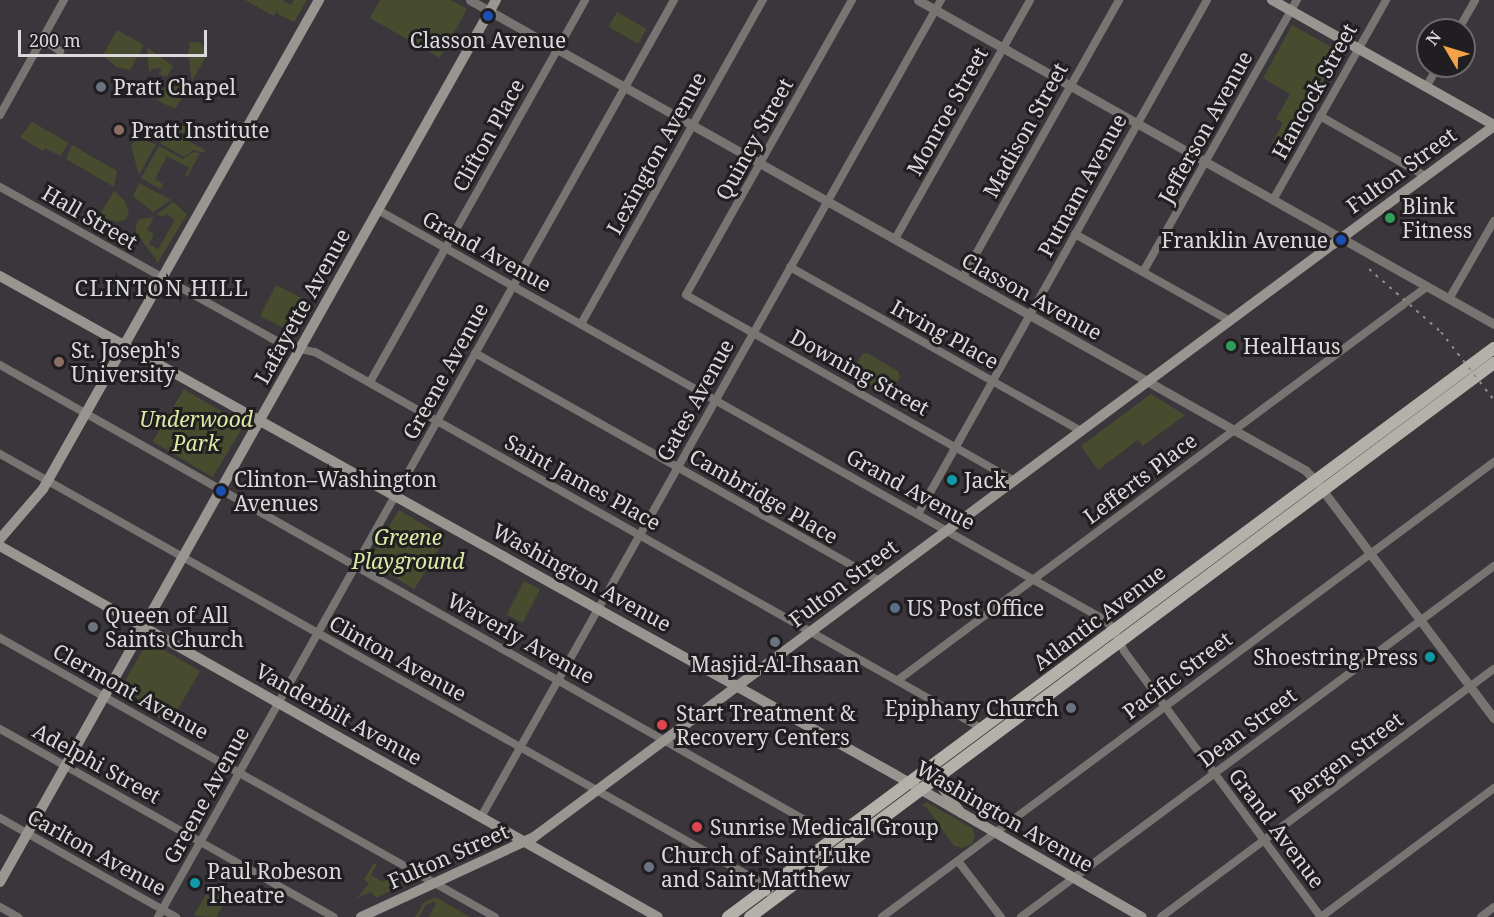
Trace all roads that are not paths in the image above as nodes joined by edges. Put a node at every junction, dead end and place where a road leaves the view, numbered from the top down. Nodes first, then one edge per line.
1 (64, 0) edge
2 (318, 0) edge
3 (470, 0) edge
4 (496, 0) edge
5 (585, 0) edge
6 (674, 0) edge
7 (763, 0) edge
8 (852, 0) edge
9 (918, 0) edge
10 (941, 0) edge
11 (1030, 0) edge
12 (1119, 0) edge
13 (1207, 0) edge
14 (1272, 0) edge
15 (1297, 0) edge
16 (1386, 0) edge
17 (1475, 0) edge
18 (936, 10) junction
19 (1291, 11) junction
20 (490, 12) junction
21 (1465, 18) edge
22 (42, 39) junction
23 (1003, 48) junction
24 (558, 49) junction
25 (1358, 49) junction
26 (60, 51) dead end
27 (1431, 78) edge
28 (1071, 86) junction
29 (625, 87) junction
30 (1426, 87) junction
31 (0, 115) edge
32 (1320, 116) junction
33 (1138, 124) junction
34 (693, 125) junction
35 (1494, 125) edge
36 (1206, 162) junction
37 (760, 163) junction
38 (1425, 176) junction
39 (0, 187) edge
40 (1273, 200) junction
41 (828, 201) junction
42 (378, 210) junction
43 (1493, 223) edge
44 (1076, 234) junction
45 (1342, 238) junction
46 (895, 239) junction
47 (446, 248) junction
48 (790, 267) junction
49 (1143, 272) junction
50 (0, 276) edge
51 (963, 277) junction
52 (162, 278) junction
53 (513, 286) junction
54 (1427, 287) junction
55 (686, 295) joint
56 (1449, 299) junction
57 (1030, 315) junction
58 (1230, 321) junction
59 (581, 324) junction
60 (1494, 324) edge
61 (753, 333) junction
62 (124, 345) junction
63 (300, 348) junction
64 (1494, 348) edge
65 (476, 353) junction
66 (1494, 363) edge
67 (0, 365) edge
68 (993, 381) junction
69 (1148, 381) junction
70 (370, 382) junction
71 (716, 400) junction
72 (85, 413) junction
73 (260, 419) junction
74 (438, 421) junction
75 (1235, 430) junction
76 (1081, 431) junction
77 (956, 447) junction
78 (0, 454) edge
79 (1494, 462) edge
80 (678, 467) junction
81 (1315, 480) junction
82 (47, 481) junction
83 (1015, 481) junction
84 (221, 490) junction
85 (1323, 491) junction
86 (396, 495) junction
87 (918, 514) junction
88 (948, 531) junction
89 (640, 535) junction
90 (0, 539) edge
91 (0, 546) edge
92 (1371, 554) junction
93 (183, 557) junction
94 (356, 565) junction
95 (1494, 566) edge
96 (1034, 579) junction
97 (879, 581) junction
98 (598, 609) junction
99 (1420, 620) junction
100 (143, 627) junction
101 (1113, 630) junction
102 (811, 632) junction
103 (318, 633) junction
104 (0, 638) edge
105 (1119, 642) junction
106 (1494, 669) edge
107 (558, 679) junction
108 (898, 680) junction
109 (737, 686) junction
110 (1471, 686) junction
111 (104, 697) junction
112 (278, 703) junction
113 (1165, 707) junction
114 (1494, 718) edge
115 (981, 728) junction
116 (0, 729) edge
117 (666, 740) junction
118 (520, 747) junction
119 (65, 766) junction
120 (239, 773) junction
121 (1214, 774) junction
122 (936, 779) junction
123 (908, 783) junction
124 (1494, 788) edge
125 (920, 790) junction
126 (598, 791) junction
127 (963, 815) junction
128 (481, 817) junction
129 (0, 818) edge
130 (27, 833) junction
131 (995, 833) junction
132 (835, 837) junction
133 (1264, 840) junction
134 (200, 842) junction
135 (526, 842) junction
136 (958, 861) junction
137 (1074, 878) junction
138 (0, 882) edge
139 (436, 884) junction
140 (765, 889) junction
141 (775, 898) junction
142 (0, 907) edge
143 (1494, 907) edge
144 (162, 909) junction
145 (18, 917) edge
146 (158, 917) edge
147 (176, 917) edge
148 (334, 917) edge
149 (361, 917) edge
150 (495, 917) edge
151 (658, 917) edge
152 (728, 917) edge
153 (750, 917) edge
154 (882, 917) edge
155 (1001, 917) edge
156 (1021, 917) edge
157 (1142, 917) edge
158 (1161, 917) edge
159 (1321, 917) edge
160 (1481, 917) edge

1 - 22 street
2 - 52 main road
3 - 20 street, Classon Avenue
4 - 20 main road, Lafayette Avenue
5 - 24 street, Clifton Place
6 - 29 street, Greene Avenue
7 - 34 street, Lexington Avenue
8 - 37 street, Quincy Street
9 - 18 street
10 - 18 street, Gates Avenue
11 - 23 street, Monroe Street
12 - 28 street, Madison Street
13 - 33 street, Putnam Avenue
14 - 19 main road
15 - 19 street, Jefferson Avenue
16 - 25 street, Hancock Street
17 - 21 street
18 - 23 street
18 - 41 street, Gates Avenue
19 - 25 main road
19 - 36 street, Jefferson Avenue
20 - 24 street, Classon Avenue
20 - 42 main road, Lafayette Avenue
22 - 26 street
22 - 31 street
23 - 28 street
23 - 46 street, Monroe Street
24 - 29 street, Classon Avenue
24 - 47 street, Clifton Place
25 - 30 main road
25 - 32 street, Hancock Street
27 - 30 street
28 - 33 street
28 - 51 street, Madison Street
29 - 34 street, Classon Avenue
29 - 53 street, Greene Avenue
30 - 35 main road
32 - 38 street
32 - 40 street, Hancock Street
33 - 36 street
33 - 44 street, Putnam Avenue
34 - 37 street, Classon Avenue
34 - 59 street, Lexington Avenue
35 - 38 main road, Fulton Street
36 - 40 street
36 - 49 street, Jefferson Avenue
37 - 41 street, Classon Avenue
37 - 55 street, Quincy Street
38 - 45 main road, Fulton Street
39 - 52 street, Hall Street
40 - 45 street
41 - 46 street, Classon Avenue
41 - 48 street, Gates Avenue
42 - 47 street, Grand Avenue
42 - 63 main road, Lafayette Avenue
43 - 56 street
44 - 49 street
44 - 57 street, Putnam Avenue
45 - 54 street
45 - 58 main road, Fulton Street
46 - 51 street, Classon Avenue
47 - 53 street, Grand Avenue
47 - 70 street, Clifton Place
48 - 61 street, Gates Avenue
48 - 68 street, Irving Place
49 - 58 street
50 - 62 main road, Washington Avenue
51 - 57 street, Classon Avenue
52 - 62 main road
52 - 63 street, Saint James Place
53 - 59 street, Grand Avenue
53 - 65 street, Greene Avenue
54 - 56 street
54 - 75 street, Lefferts Place
55 - 61 street, Downing Street
56 - 60 street
57 - 68 street, Putnam Avenue
57 - 69 street, Classon Avenue
58 - 69 main road, Fulton Street
59 - 71 street, Grand Avenue
61 - 71 street, Gates Avenue
61 - 77 street, Downing Street
62 - 72 main road
62 - 73 main road, Washington Avenue
63 - 70 street, Saint James Place
63 - 73 main road, Lafayette Avenue
64 - 81 main road, Atlantic Avenue
65 - 74 street, Greene Avenue
65 - 80 street, Cambridge Place
66 - 85 main road, Atlantic Avenue
67 - 72 street, Waverly Avenue
68 - 76 street, Irving Place
68 - 77 street, Putnam Avenue
69 - 75 street, Classon Avenue
69 - 76 main road, Fulton Street
70 - 74 street, Saint James Place
71 - 80 street, Gates Avenue
71 - 87 street, Grand Avenue
72 - 82 main road
72 - 84 street, Waverly Avenue
73 - 84 main road, Lafayette Avenue
73 - 86 main road, Washington Avenue
74 - 86 street, Greene Avenue
74 - 89 street, Saint James Place
75 - 81 street, Classon Avenue
75 - 96 street, Lefferts Place
76 - 83 main road, Fulton Street
77 - 83 street, Downing Street
77 - 87 street, Putnam Avenue
78 - 82 street, Clinton Avenue
79 - 92 street, Pacific Street
80 - 89 street, Gates Avenue
80 - 97 street, Cambridge Place
81 - 85 street, Classon Avenue
81 - 101 main road, Atlantic Avenue
82 - 90 main road
82 - 93 street, Clinton Avenue
83 - 88 main road, Fulton Street
84 - 93 main road, Lafayette Avenue
84 - 94 street, Waverly Avenue
85 - 92 street, Classon Avenue
85 - 105 main road, Atlantic Avenue
86 - 94 street, Greene Avenue
86 - 98 main road, Washington Avenue
87 - 88 street, Grand Avenue
88 - 96 street, Grand Avenue
88 - 97 main road, Fulton Street
89 - 98 street, Gates Avenue
89 - 102 street, Saint James Place
91 - 100 main road, Vanderbilt Avenue
92 - 99 street, Classon Avenue
92 - 113 street, Pacific Street
93 - 100 main road, Lafayette Avenue
93 - 103 street, Clinton Avenue
94 - 103 street, Greene Avenue
94 - 107 street, Waverly Avenue
95 - 99 street, Dean Street
96 - 101 street, Grand Avenue
96 - 108 street, Lefferts Place
97 - 102 main road, Fulton Street
98 - 107 street, Gates Avenue
98 - 109 main road, Washington Avenue
99 - 110 street, Classon Avenue
99 - 121 street, Dean Street
100 - 111 main road, Lafayette Avenue
100 - 112 main road, Vanderbilt Avenue
101 - 105 street, Grand Avenue
101 - 115 main road, Atlantic Avenue
102 - 108 street, Saint James Place
102 - 109 main road, Fulton Street
103 - 112 street, Greene Avenue
103 - 118 street, Clinton Avenue
104 - 111 street, Clermont Avenue
105 - 113 street, Grand Avenue
105 - 122 main road, Atlantic Avenue
106 - 110 street, Bergen Street
107 - 117 street, Waverly Avenue
107 - 118 street, Gates Avenue
108 - 115 street, Saint James Place
109 - 117 main road, Fulton Street
109 - 123 main road, Washington Avenue
110 - 114 street, Classon Avenue
110 - 133 street, Bergen Street
111 - 119 main road, Lafayette Avenue
111 - 120 street, Clermont Avenue
112 - 120 street, Greene Avenue
112 - 128 main road, Vanderbilt Avenue
113 - 121 street, Grand Avenue
113 - 131 street, Pacific Street
115 - 123 main road, Atlantic Avenue
116 - 119 street, Adelphi Street
117 - 126 main road, Fulton Street
117 - 132 street, Waverly Avenue
118 - 126 street, Clinton Avenue
118 - 128 street, Gates Avenue
119 - 130 main road, Lafayette Avenue
119 - 134 street, Adelphi Street
120 - 134 street, Greene Avenue
120 - 139 street, Clermont Avenue
121 - 133 street, Grand Avenue
121 - 137 street, Dean Street
122 - 125 main road, Atlantic Avenue
122 - 127 main road
123 - 125 main road, Washington Avenue
123 - 132 main road, Atlantic Avenue
124 - 159 street
125 - 127 main road, Washington Avenue
125 - 141 main road, Atlantic Avenue
126 - 135 main road, Fulton Street
126 - 140 street, Clinton Avenue
127 - 131 main road, Washington Avenue
128 - 135 main road, Vanderbilt Avenue
129 - 130 street, Carlton Avenue
130 - 138 main road, Lafayette Avenue
130 - 144 street, Carlton Avenue
131 - 136 street, Pacific Street
131 - 137 main road, Washington Avenue
132 - 140 main road, Atlantic Avenue
133 - 158 street, Bergen Street
133 - 159 street, Grand Avenue
134 - 144 street, Greene Avenue
134 - 148 street, Adelphi Street
135 - 139 main road, Fulton Street
135 - 151 main road, Vanderbilt Avenue
136 - 154 street, Pacific Street
136 - 155 street
137 - 156 street, Dean Street
137 - 157 main road, Washington Avenue
139 - 149 main road, Fulton Street
139 - 150 street, Clermont Avenue
140 - 141 street, Clinton Avenue
140 - 152 main road, Atlantic Avenue
141 - 153 main road, Atlantic Avenue
142 - 145 street
143 - 160 street
144 - 146 street, Greene Avenue
144 - 147 street, Carlton Avenue

